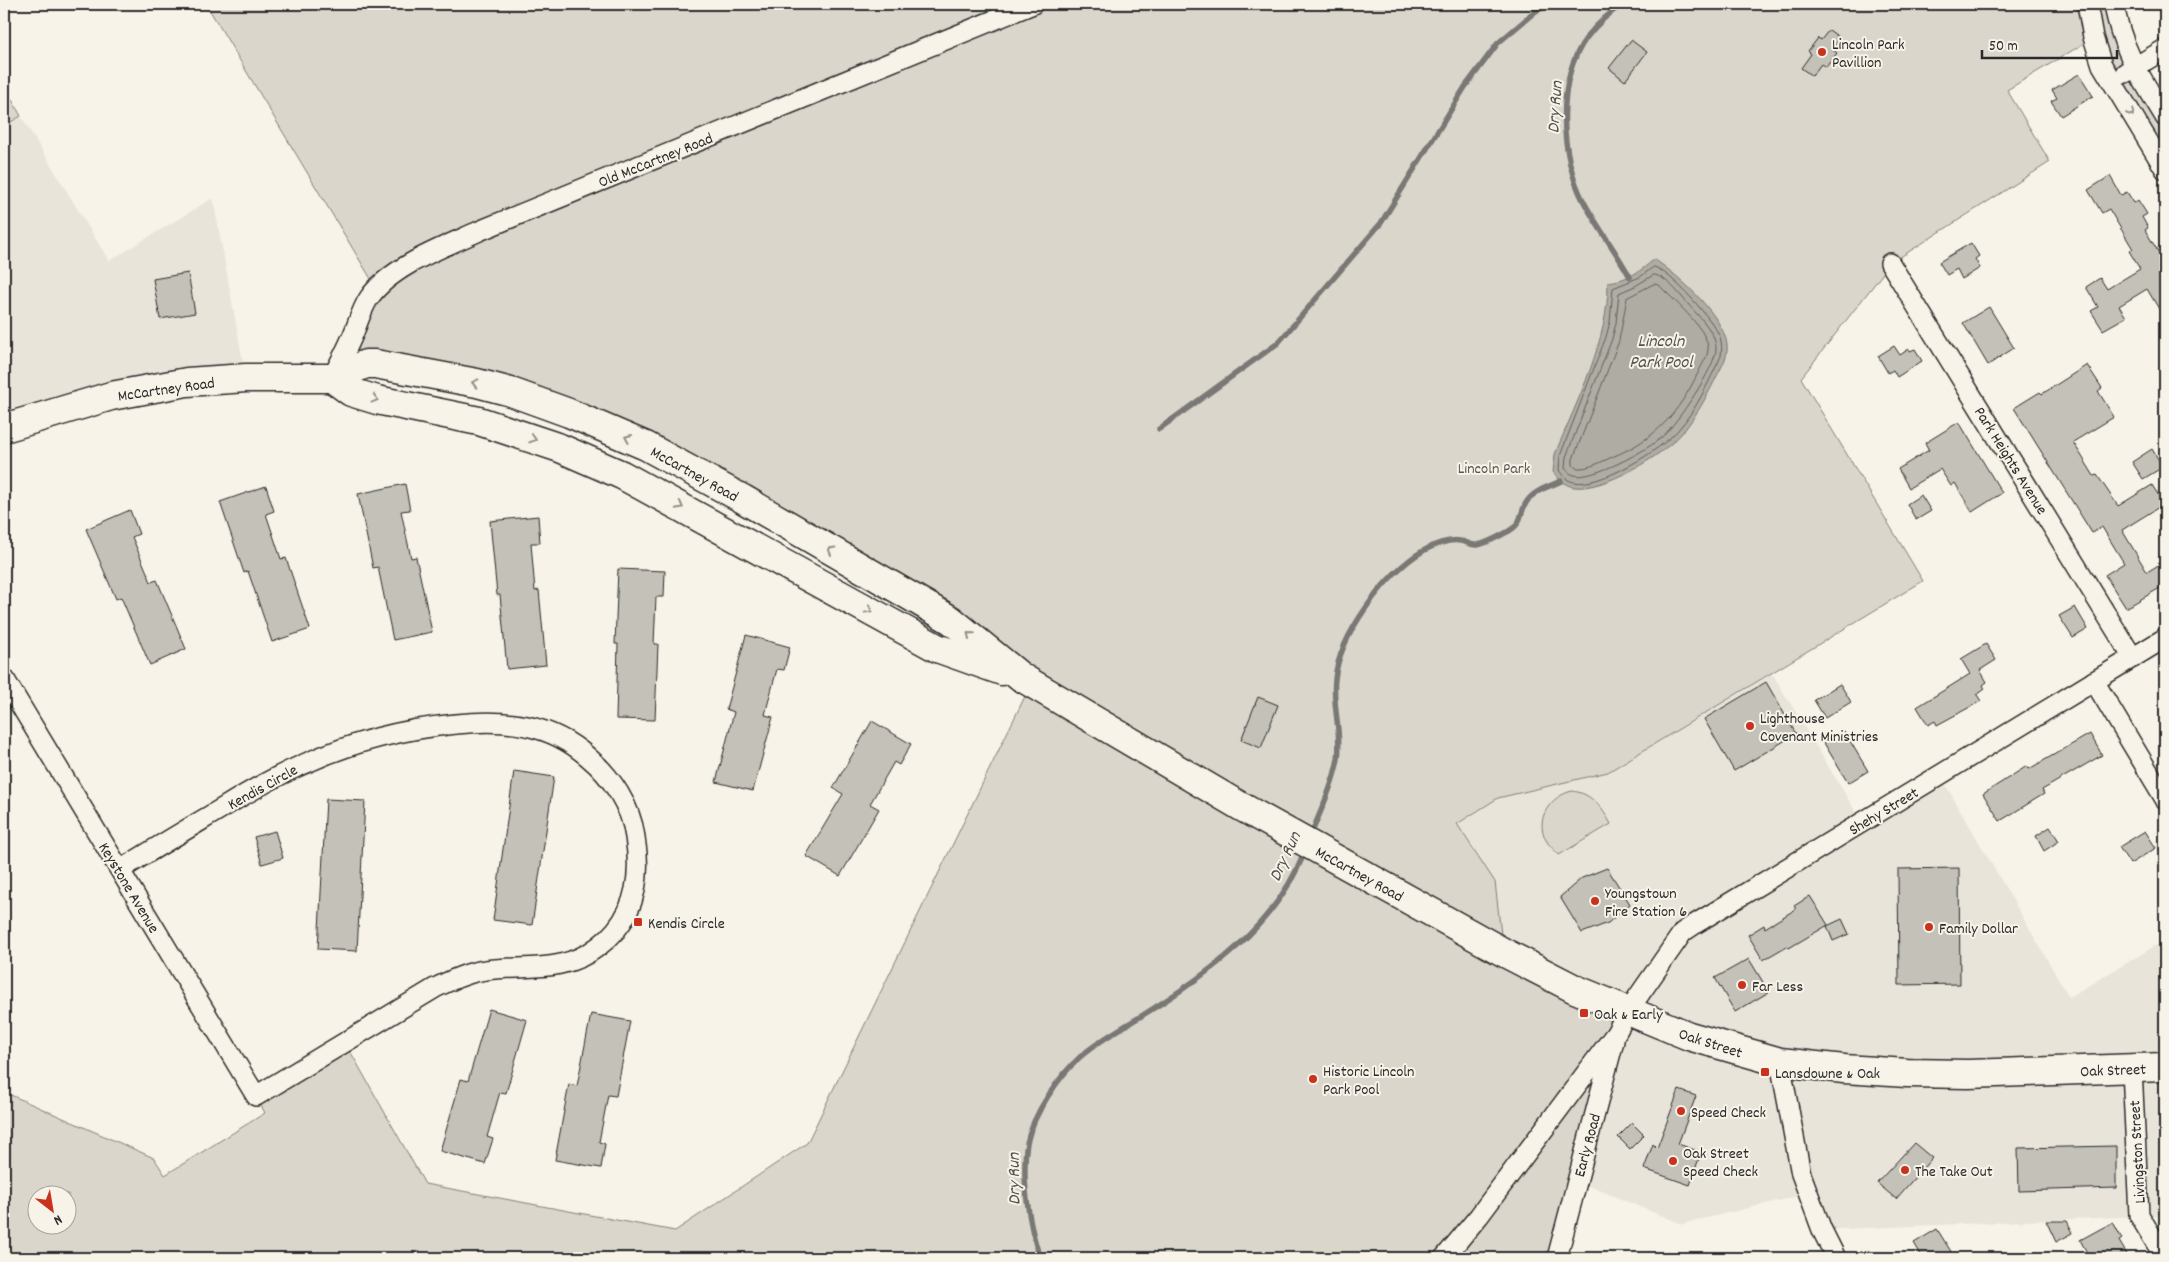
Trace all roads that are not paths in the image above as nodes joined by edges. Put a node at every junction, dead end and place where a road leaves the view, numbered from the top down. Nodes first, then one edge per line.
1 (1033, 4) edge
2 (2087, 4) edge
3 (2114, 4) edge
4 (2165, 49) edge
5 (2135, 67) junction
6 (2111, 81) junction
7 (2165, 117) edge
8 (2165, 169) edge
9 (1890, 263) dead end
10 (332, 378) junction
11 (4, 428) edge
12 (2165, 638) edge
13 (2133, 658) junction
14 (4, 678) edge
15 (2094, 681) junction
16 (1028, 682) junction
17 (2165, 799) edge
18 (120, 870) junction
19 (1622, 1022) junction
20 (1780, 1062) junction
21 (2165, 1067) edge
22 (2132, 1069) junction
23 (256, 1096) joint
24 (1444, 1258) edge
25 (1557, 1258) edge
26 (1836, 1258) edge
27 (2165, 1258) edge

1 - 10 street, Old McCartney Road
2 - 6 street
3 - 5 street
4 - 5 street
5 - 6 street
5 - 7 street
6 -> 8 street
9 - 13 street, Park Heights Avenue
10 - 11 highway, McCartney Road
10 -> 16 highway, McCartney Road
16 -> 10 highway, McCartney Road
12 - 13 street, Shehy Street
13 - 15 street, Shehy Street
14 - 18 street, Keystone Avenue
15 - 17 street
15 - 19 street, Shehy Street
16 - 19 highway, McCartney Road
18 - 23 street, Keystone Avenue
18 - 23 street, Kendis Circle
19 - 20 highway, Oak Street
19 - 24 street
19 - 25 street, Early Road
20 - 22 highway, Oak Street
20 - 26 street
21 - 22 highway, Oak Street
22 - 27 street, Livingston Street

